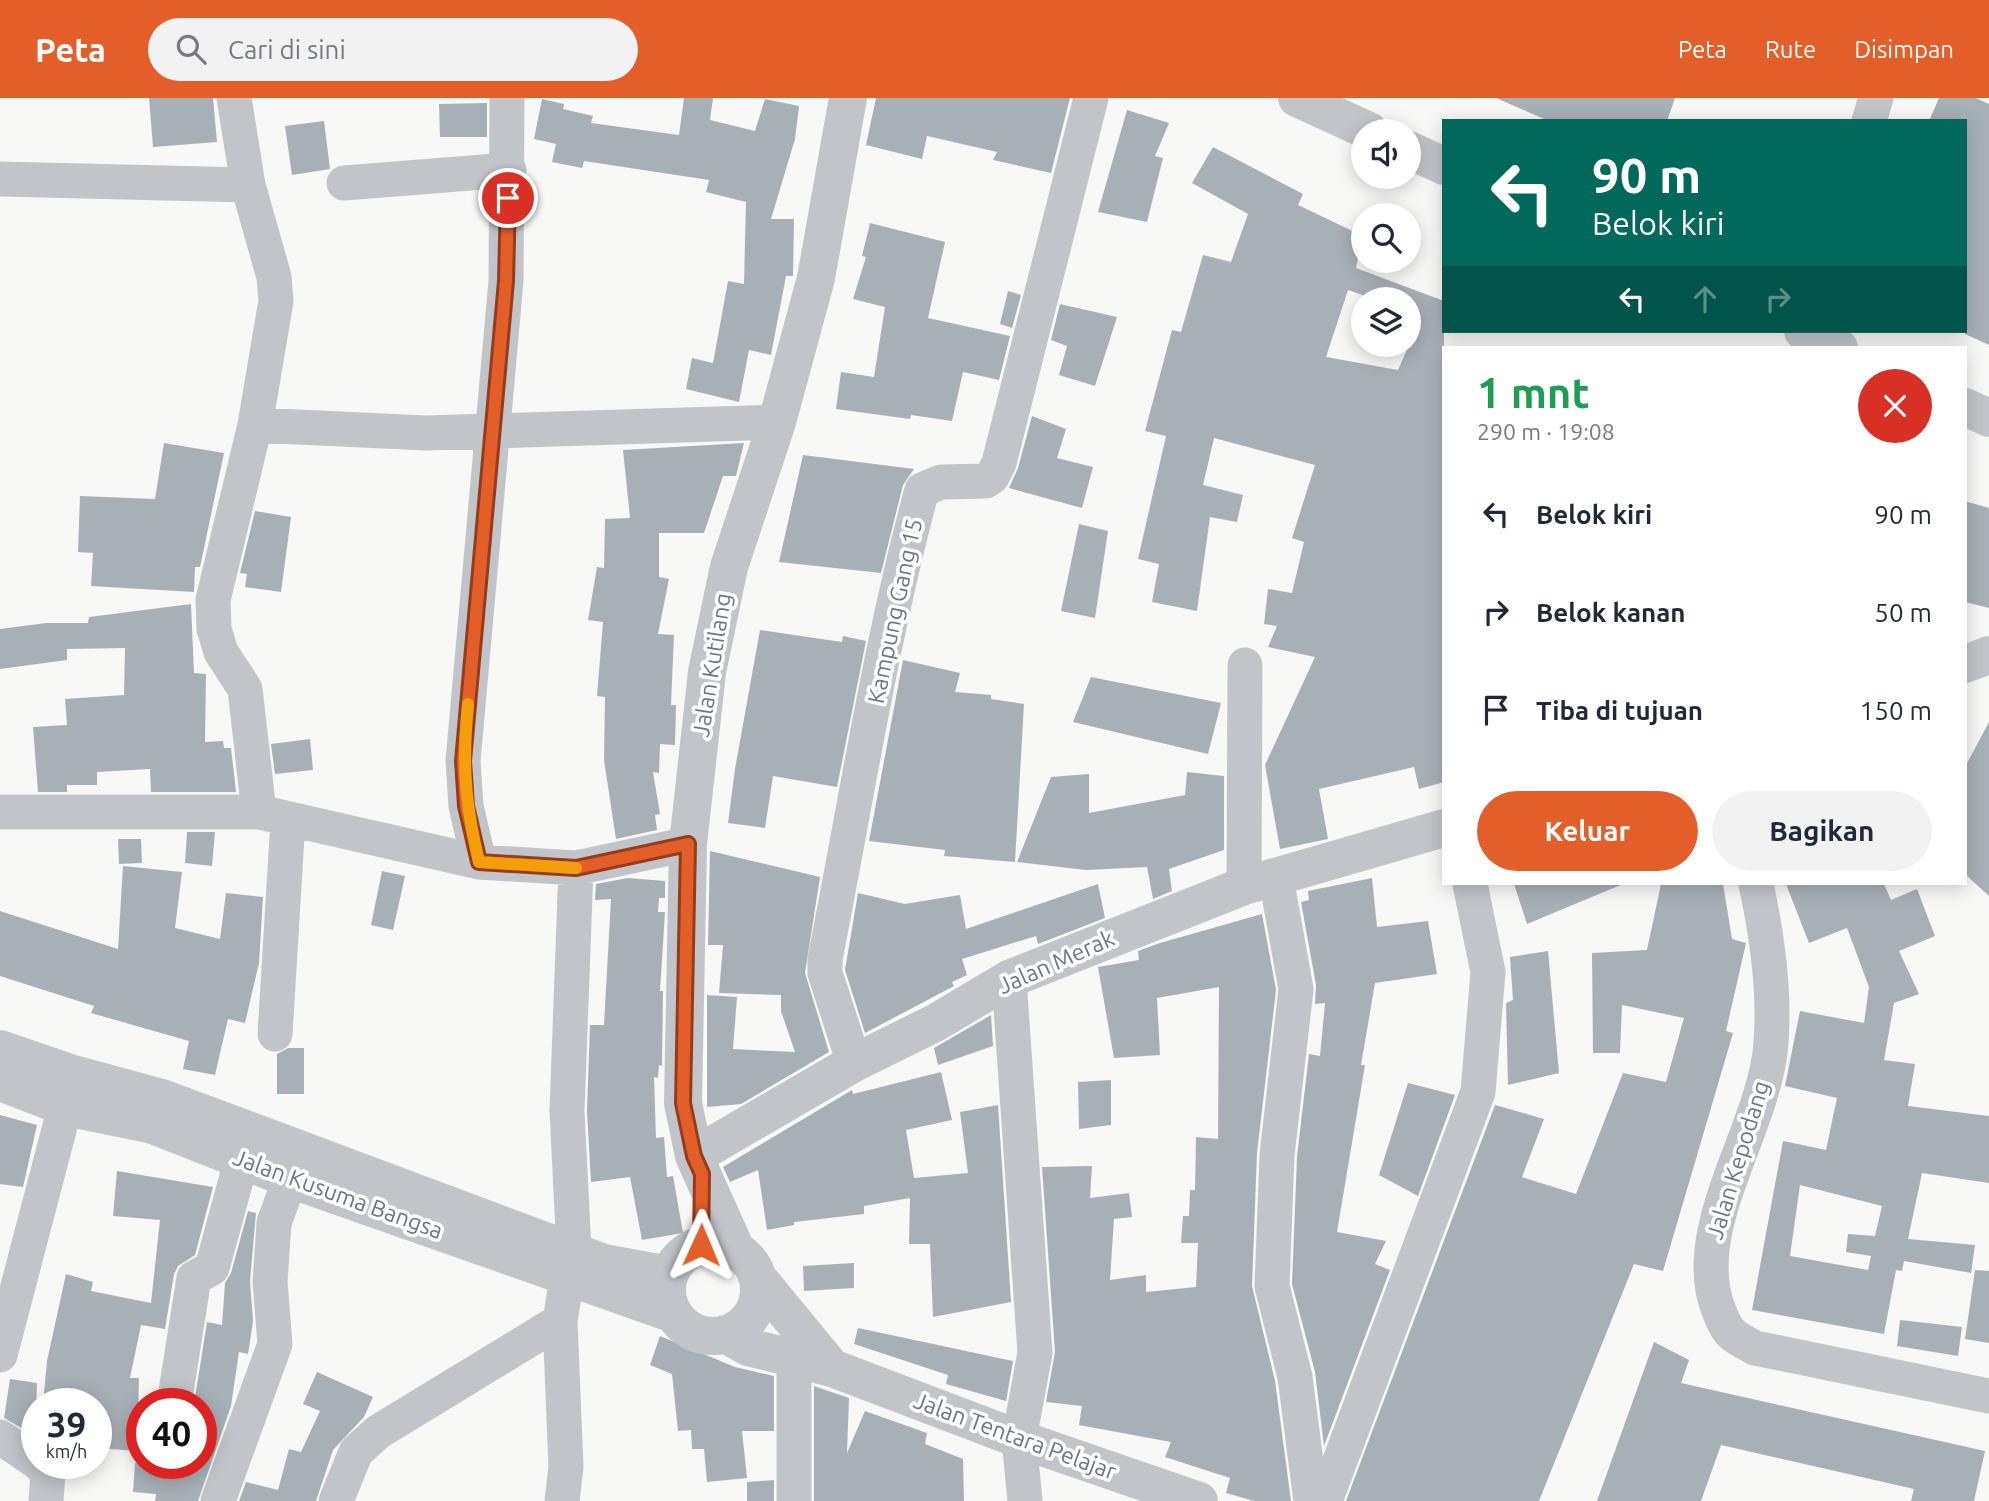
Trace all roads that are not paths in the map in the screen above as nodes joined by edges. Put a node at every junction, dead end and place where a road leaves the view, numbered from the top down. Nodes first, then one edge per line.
1 (234, 98) edge
2 (508, 98) edge
3 (849, 98) edge
4 (1091, 98) edge
5 (1297, 98) edge
6 (1876, 98) edge
7 (1870, 119) edge
8 (1351, 123) edge
9 (1421, 155) edge
10 (1442, 165) edge
11 (509, 170) junction
12 (0, 179) edge
13 (344, 183) dead end
14 (247, 185) junction
15 (1807, 333) edge
16 (1835, 346) edge
17 (1967, 408) edge
18 (1989, 418) edge
19 (777, 422) junction
20 (255, 425) junction
21 (492, 432) junction
22 (1989, 655) edge
23 (1967, 662) edge
24 (1245, 665) dead end
25 (0, 812) edge
26 (273, 816) junction
27 (1442, 829) edge
28 (688, 844) junction
29 (479, 862) junction
30 (576, 868) junction
31 (1260, 882) junction
32 (1470, 885) edge
33 (1756, 885) edge
34 (1009, 979) junction
35 (275, 1034) dead end
36 (0, 1049) edge
37 (854, 1063) junction
38 (0, 1082) edge
39 (65, 1107) junction
40 (158, 1111) junction
41 (242, 1158) junction
42 (698, 1165) junction
43 (290, 1179) junction
44 (432, 1215) junction
45 (732, 1258) junction
46 (581, 1264) junction
47 (669, 1275) junction
48 (674, 1314) junction
49 (559, 1321) junction
50 (725, 1334) junction
51 (0, 1355) edge
52 (793, 1361) junction
53 (832, 1368) junction
54 (177, 1388) edge
55 (1989, 1396) edge
56 (0, 1437) edge
57 (1019, 1439) junction
58 (21, 1452) edge
59 (48, 1479) edge
60 (46, 1501) edge
61 (218, 1501) edge
62 (336, 1501) edge
63 (562, 1501) edge
64 (794, 1501) edge
65 (1025, 1501) edge
66 (1199, 1501) edge
67 (1311, 1501) edge
68 (1325, 1501) edge

1 - 14 street
2 - 11 street
3 - 19 street, Jalan Kutilang
4 - 37 street, Kampung Gang 15
5 - 8 street
6 - 7 street
9 - 10 street
11 - 13 street
11 - 21 street
12 - 14 street
14 - 20 street
15 - 16 street
17 - 18 street
19 - 21 street
19 - 28 street, Jalan Kutilang
20 - 21 street
20 - 26 street
21 - 29 street
22 - 23 street
24 - 31 street
25 - 26 street
26 - 29 street
26 - 35 street
27 - 31 street, Jalan Merak
28 - 30 street
28 - 42 street, Jalan Kutilang
29 - 30 street
30 - 46 street
31 - 34 street, Jalan Merak
31 - 67 street
32 - 68 street
33 - 55 street, Jalan Kepodang
34 - 37 street, Jalan Merak
34 - 57 street
36 - 40 street, Jalan Kusuma Bangsa
37 - 42 street, Jalan Merak
38 - 39 street, Jalan Kusuma Bangsa
39 - 40 street, Jalan Kusuma Bangsa
39 - 51 street
40 - 41 street, Jalan Kusuma Bangsa
40 - 44 street, Jalan Kusuma Bangsa
41 - 43 street, Jalan Kusuma Bangsa
41 - 54 street
42 - 45 street, Jalan Kutilang
43 - 44 street, Jalan Kusuma Bangsa
43 - 61 street
44 - 46 street, Jalan Kusuma Bangsa
45 - 47 street
45 - 50 street
45 - 53 street, Jalan Tentara Pelajar
46 - 47 street
46 - 48 street, Jalan Kusuma Bangsa
46 - 49 street
47 - 48 street
48 - 50 street
49 - 62 street
49 - 63 street
50 - 52 street, Jalan Tentara Pelajar
52 - 53 street, Jalan Tentara Pelajar
52 - 64 street
53 - 57 street, Jalan Tentara Pelajar
56 - 58 street
57 - 65 street
57 - 66 street, Jalan Tentara Pelajar
59 - 60 street

